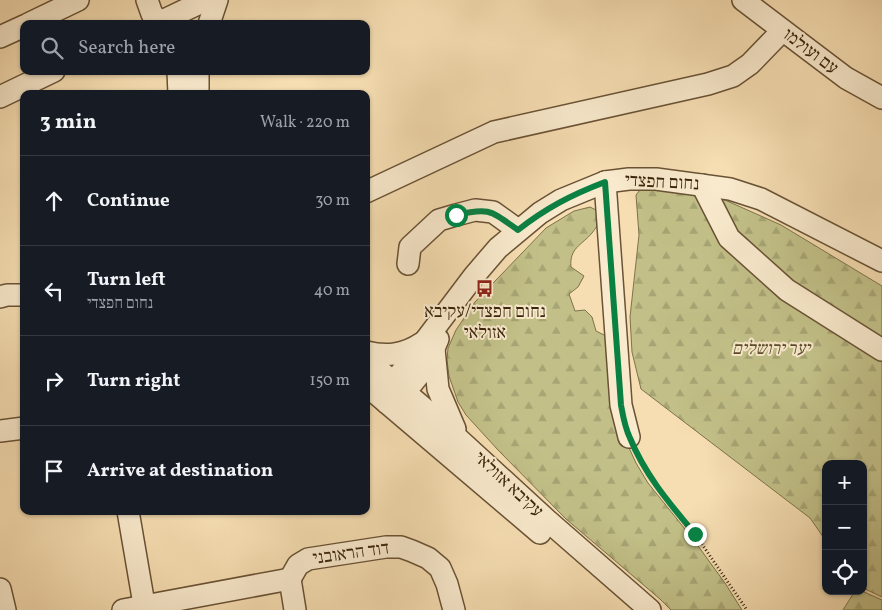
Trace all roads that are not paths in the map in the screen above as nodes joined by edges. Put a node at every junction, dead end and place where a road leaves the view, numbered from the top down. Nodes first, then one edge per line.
1 (78, 0) edge
2 (146, 0) edge
3 (206, 0) edge
4 (217, 0) edge
5 (743, 0) edge
6 (169, 18) edge
7 (36, 20) edge
8 (210, 20) edge
9 (20, 28) edge
10 (782, 31) junction
11 (0, 37) edge
12 (46, 75) edge
13 (178, 75) edge
14 (198, 75) edge
15 (179, 90) edge
16 (198, 90) edge
17 (0, 97) edge
18 (882, 98) edge
19 (605, 182) junction
20 (702, 185) junction
21 (370, 190) edge
22 (518, 230) junction
23 (882, 261) edge
24 (408, 264) dead end
25 (20, 295) edge
26 (0, 297) edge
27 (430, 344) junction
28 (882, 350) edge
29 (370, 353) edge
30 (370, 362) edge
31 (400, 387) junction
32 (370, 388) edge
33 (388, 403) junction
34 (20, 428) edge
35 (0, 431) edge
36 (629, 437) road end
37 (460, 441) junction
38 (129, 515) edge
39 (290, 579) junction
40 (0, 589) edge
41 (145, 608) edge
42 (5, 610) edge
43 (123, 610) edge
44 (296, 610) edge
45 (454, 610) edge
46 (629, 610) edge
47 (650, 610) edge

1 - 7 street
2 - 6 street
3 - 6 street
4 - 8 street
5 - 10 street, עם ועולמו
9 - 11 street
10 - 18 street, עם ועולמו
10 - 21 street
12 - 17 street
13 - 15 street
14 - 16 street
19 - 20 street, נחום חפצדי
19 - 22 street, נחום חפצדי
19 - 36 street
20 - 23 street, נחום חפצדי
20 - 28 street
22 - 24 street
22 - 27 street, נחום חפצדי
25 - 26 street
27 - 29 street
27 - 31 street, נחום חפצדי
27 - 37 street
30 - 31 street, עקיבא אזולאי
31 - 33 street, נחום חפצדי
31 - 37 street, עקיבא אזולאי
32 - 33 street, עקיבא אזולאי
33 - 46 street, עקיבא אזולאי
34 - 35 street
37 - 47 street, עקיבא אזולאי
38 - 41 street
39 - 41 street, דוד הראובני
39 - 44 street
39 - 45 street, דוד הראובני
40 - 42 street
41 - 43 street, דוד הראובני

